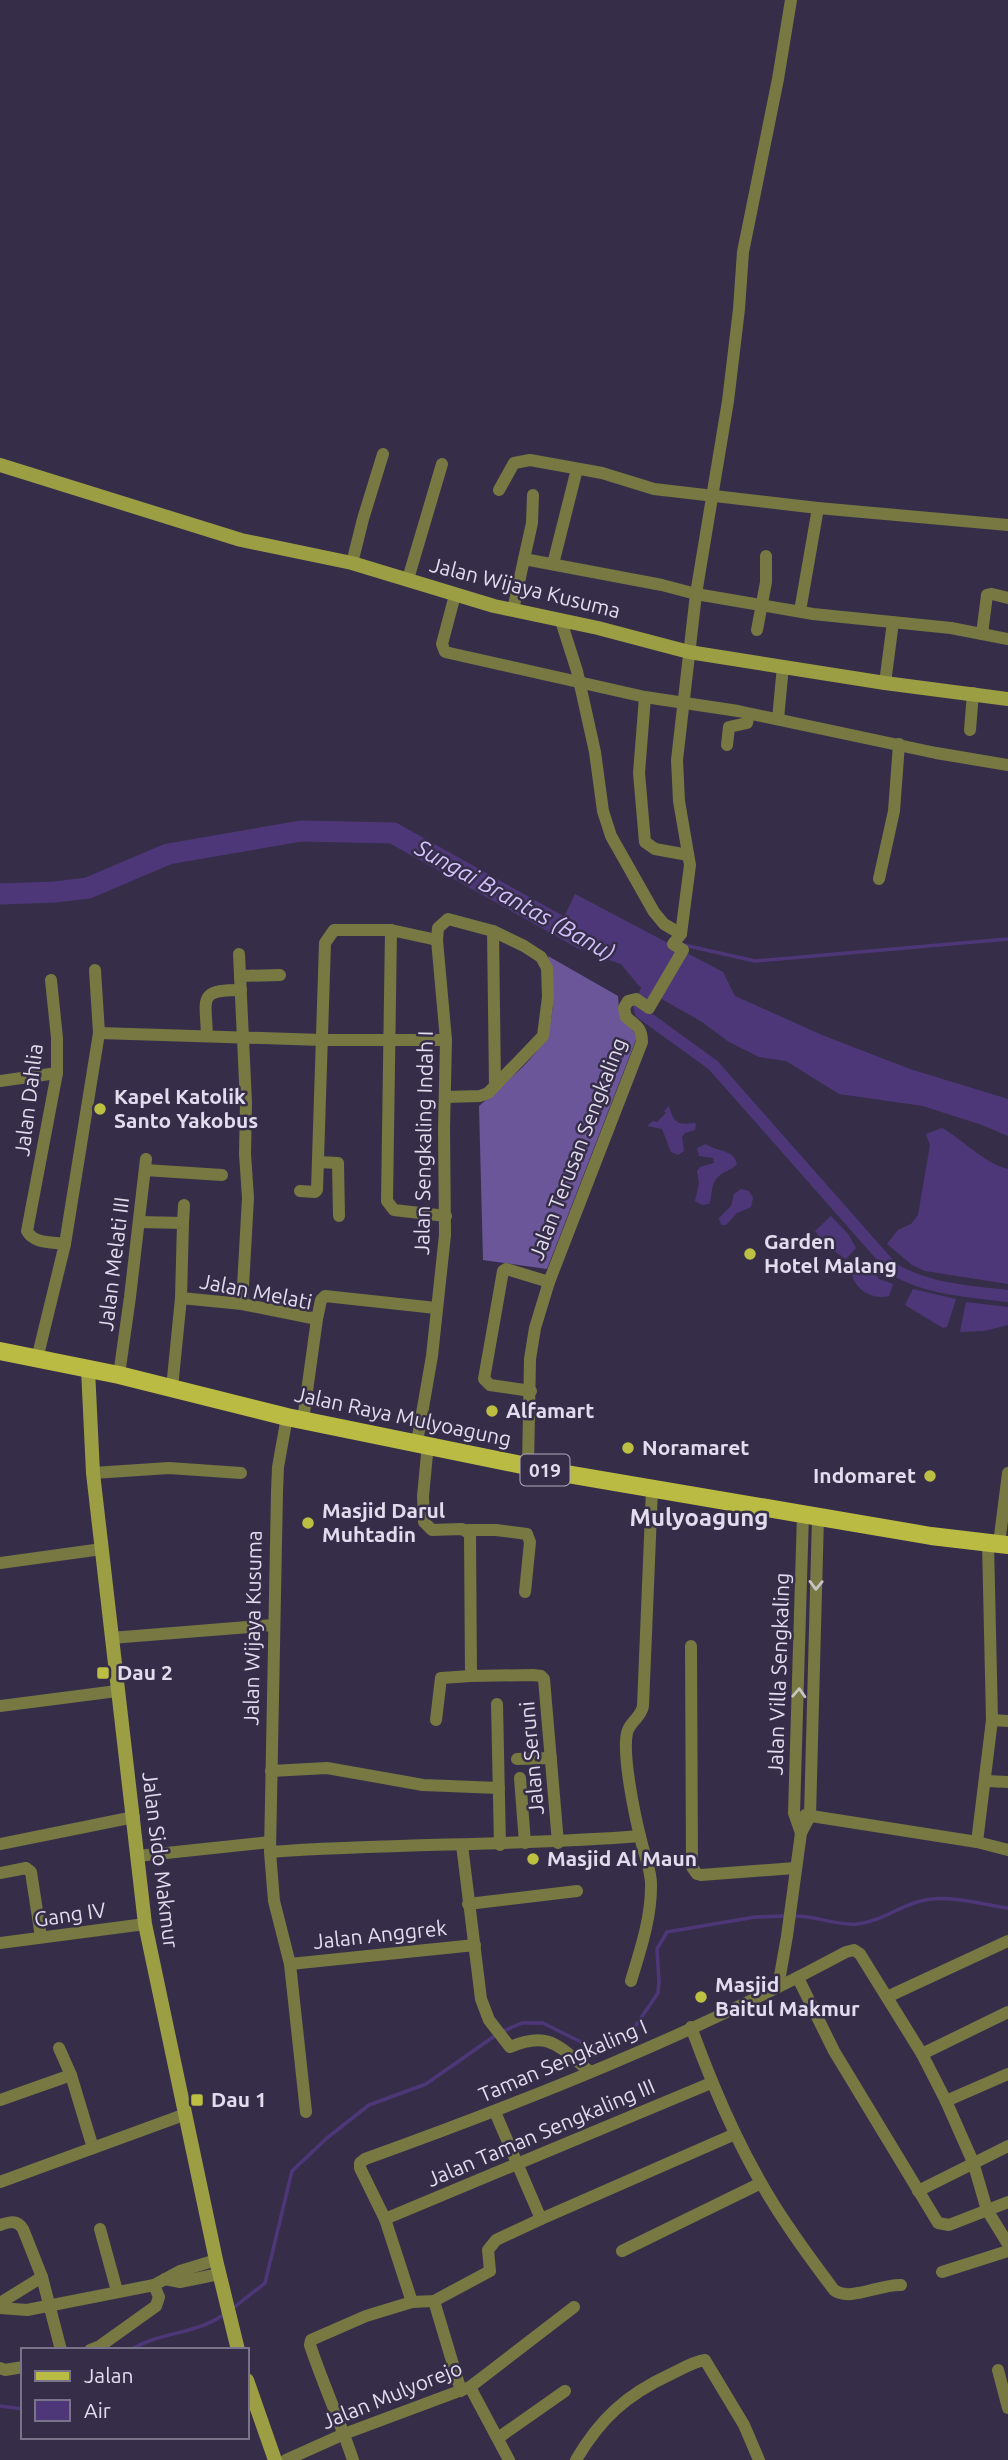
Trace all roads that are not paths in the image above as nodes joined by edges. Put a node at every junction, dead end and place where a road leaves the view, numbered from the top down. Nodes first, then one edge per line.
1 (791, 0) edge
2 (383, 454) dead end
3 (442, 464) dead end
4 (0, 465) edge
5 (578, 469) junction
6 (499, 490) dead end
7 (533, 495) dead end
8 (712, 495) junction
9 (818, 508) junction
10 (1008, 525) edge
11 (766, 556) dead end
12 (524, 559) junction
13 (352, 564) junction
14 (553, 564) junction
15 (408, 579) junction
16 (696, 594) junction
17 (455, 595) junction
18 (1008, 598) edge
19 (763, 606) junction
20 (513, 610) junction
21 (800, 611) junction
22 (561, 621) junction
23 (893, 622) junction
24 (757, 630) dead end
25 (982, 634) junction
26 (1008, 639) edge
27 (689, 652) junction
28 (783, 666) junction
29 (579, 683) junction
30 (885, 683) junction
31 (973, 693) junction
32 (645, 697) junction
33 (1008, 699) edge
34 (682, 702) junction
35 (750, 714) junction
36 (778, 719) junction
37 (970, 730) dead end
38 (899, 744) junction
39 (727, 745) dead end
40 (1008, 765) edge
41 (688, 855) junction
42 (879, 879) dead end
43 (391, 930) junction
44 (493, 932) junction
45 (438, 934) junction
46 (679, 944) junction
47 (239, 954) dead end
48 (95, 970) dead end
49 (280, 975) dead end
50 (51, 980) dead end
51 (241, 983) junction
52 (99, 1033) junction
53 (207, 1036) junction
54 (244, 1037) junction
55 (321, 1040) junction
56 (446, 1040) junction
57 (389, 1042) junction
58 (57, 1073) junction
59 (0, 1081) edge
60 (495, 1085) junction
61 (446, 1097) junction
62 (318, 1162) junction
63 (222, 1175) dead end
64 (300, 1191) dead end
65 (184, 1205) dead end
66 (339, 1216) dead end
67 (446, 1216) junction
68 (139, 1222) junction
69 (183, 1223) junction
70 (65, 1244) junction
71 (549, 1282) junction
72 (181, 1298) junction
73 (242, 1304) junction
74 (436, 1308) junction
75 (317, 1319) junction
76 (0, 1351) edge
77 (37, 1359) junction
78 (88, 1369) junction
79 (119, 1375) junction
80 (172, 1388) junction
81 (531, 1391) junction
82 (295, 1418) junction
83 (423, 1443) junction
84 (528, 1466) junction
85 (241, 1473) dead end
86 (1008, 1473) edge
87 (93, 1474) junction
88 (652, 1489) junction
89 (811, 1515) junction
90 (467, 1531) junction
91 (998, 1544) edge
92 (102, 1549) junction
93 (0, 1563) edge
94 (526, 1592) dead end
95 (273, 1625) junction
96 (111, 1638) junction
97 (691, 1646) dead end
98 (800, 1665) junction
99 (814, 1666) junction
100 (471, 1676) junction
101 (117, 1691) junction
102 (497, 1704) dead end
103 (0, 1706) edge
104 (436, 1720) dead end
105 (992, 1720) junction
106 (1008, 1721) edge
107 (551, 1758) junction
108 (517, 1759) dead end
109 (271, 1771) junction
110 (520, 1778) dead end
111 (986, 1781) junction
112 (1008, 1782) edge
113 (499, 1788) junction
114 (794, 1813) junction
115 (810, 1816) junction
116 (134, 1817) junction
117 (801, 1833) junction
118 (640, 1836) junction
119 (976, 1842) junction
120 (525, 1843) junction
121 (558, 1843) junction
122 (0, 1844) edge
123 (462, 1845) junction
124 (500, 1845) junction
125 (270, 1847) junction
126 (1008, 1850) edge
127 (138, 1856) junction
128 (794, 1871) junction
129 (0, 1873) edge
130 (578, 1891) dead end
131 (468, 1904) junction
132 (145, 1924) junction
133 (41, 1937) junction
134 (1008, 1941) edge
135 (0, 1943) edge
136 (475, 1945) junction
137 (290, 1964) junction
138 (798, 1978) junction
139 (631, 1981) dead end
140 (778, 1987) junction
141 (887, 1997) junction
142 (1008, 2012) edge
143 (691, 2027) junction
144 (59, 2048) dead end
145 (922, 2054) junction
146 (589, 2071) junction
147 (1008, 2074) edge
148 (71, 2075) junction
149 (711, 2082) junction
150 (0, 2100) edge
151 (946, 2101) junction
152 (306, 2112) dead end
153 (495, 2112) junction
154 (186, 2114) junction
155 (735, 2134) junction
156 (1008, 2146) edge
157 (93, 2148) junction
158 (973, 2162) junction
159 (516, 2164) junction
160 (0, 2182) edge
161 (761, 2183) junction
162 (918, 2191) junction
163 (1008, 2202) edge
164 (987, 2210) junction
165 (385, 2219) junction
166 (541, 2219) junction
167 (0, 2225) edge
168 (100, 2229) dead end
169 (1008, 2244) edge
170 (622, 2251) dead end
171 (1008, 2251) edge
172 (218, 2267) junction
173 (942, 2272) dead end
174 (43, 2277) junction
175 (159, 2282) junction
176 (901, 2285) dead end
177 (117, 2291) junction
178 (434, 2301) junction
179 (412, 2302) junction
180 (0, 2306) edge
181 (51, 2307) junction
182 (574, 2307) dead end
183 (61, 2348) edge
184 (94, 2348) edge
185 (238, 2348) edge
186 (21, 2367) edge
187 (0, 2368) edge
188 (998, 2370) dead end
189 (248, 2383) edge
190 (465, 2389) junction
191 (565, 2391) dead end
192 (1008, 2408) edge
193 (344, 2434) junction
194 (498, 2438) junction
195 (275, 2460) edge
196 (286, 2460) edge
197 (354, 2460) edge
198 (509, 2460) edge
199 (576, 2460) edge
200 (759, 2460) edge

1 - 8 street, Jalan Terusan Sengkaling
2 - 13 street
3 - 15 street
4 - 13 main road, Jalan Wijaya Kusuma
5 - 6 street
5 - 8 street
5 - 14 street
7 - 12 street
8 - 9 street
8 - 16 street, Jalan Terusan Sengkaling
9 - 10 street
9 - 21 street
11 - 19 street
12 - 14 street
12 - 20 street
13 - 15 main road, Jalan Wijaya Kusuma
14 - 16 street
15 - 17 main road, Jalan Wijaya Kusuma
16 - 19 street
16 - 27 street, Jalan Terusan Sengkaling
17 - 20 main road, Jalan Wijaya Kusuma
17 - 29 street
18 - 25 street
19 - 21 street
19 - 24 street
20 - 22 main road, Jalan Wijaya Kusuma
21 - 23 street
22 - 27 main road, Jalan Wijaya Kusuma
22 - 29 street
23 - 25 street
23 - 30 street
25 - 26 street
27 - 28 main road, Jalan Wijaya Kusuma
27 - 34 street, Jalan Terusan Sengkaling
28 - 30 main road, Jalan Wijaya Kusuma
28 - 36 street
29 - 32 street
29 - 46 street
30 - 31 main road, Jalan Wijaya Kusuma
31 - 33 main road, Jalan Wijaya Kusuma
31 - 37 street
32 - 34 street
32 - 41 street
34 - 35 street
34 - 41 street, Jalan Terusan Sengkaling
35 - 36 street
35 - 39 street
36 - 38 street
38 - 40 street
38 - 42 street
41 - 46 street, Jalan Terusan Sengkaling
43 - 45 street
43 - 55 street
43 - 57 street
44 - 45 street
44 - 60 street
44 - 60 street
45 - 56 street, Jalan Sengkaling Indah I
46 - 71 street, Jalan Terusan Sengkaling
47 - 51 street
48 - 52 street
49 - 51 street
50 - 58 street, Jalan Dahlia
51 - 53 street
51 - 54 street
52 - 53 street
52 - 70 street
53 - 54 street
54 - 55 street
54 - 73 street
55 - 57 street
55 - 62 street
56 - 57 street
56 - 61 street, Jalan Sengkaling Indah I
57 - 67 street
58 - 59 street
58 - 70 street, Jalan Dahlia
60 - 61 street
61 - 67 street, Jalan Sengkaling Indah I
62 - 64 street
62 - 66 street
63 - 68 street, Jalan Melati III
65 - 69 street
67 - 74 street, Jalan Sengkaling Indah I
68 - 69 street
68 - 79 street, Jalan Melati III
69 - 72 street
70 - 77 street
71 - 81 street, Jalan Terusan Sengkaling
71 - 81 street
72 - 73 street, Jalan Melati
72 - 80 street, Jalan Melati
73 - 75 street, Jalan Melati
74 - 75 street
74 - 83 street, Jalan Sengkaling Indah I
75 - 82 street, Jalan Melati
76 - 77 main road, Jalan Raya Mulyoagung / 019
77 - 78 main road, Jalan Raya Mulyoagung / 019
78 - 79 main road, Jalan Raya Mulyoagung / 019
78 - 87 main road, Jalan Sido Makmur
79 - 80 main road, Jalan Raya Mulyoagung / 019
80 - 82 main road, Jalan Raya Mulyoagung / 019
81 - 84 street, Jalan Terusan Sengkaling
82 - 83 main road, Jalan Raya Mulyoagung / 019
82 - 95 street, Jalan Wijaya Kusuma
83 - 84 main road, Jalan Raya Mulyoagung / 019
83 - 90 street
84 - 88 main road, Jalan Raya Mulyoagung / 019
85 - 87 street
86 - 91 street
87 - 92 main road, Jalan Sido Makmur
88 - 89 main road, Jalan Raya Mulyoagung / 019
88 - 118 street
89 - 91 main road, Jalan Raya Mulyoagung / 019
89 - 98 street, Jalan Villa Sengkaling
89 -> 99 street, Jalan Villa Sengkaling
90 - 94 street
90 - 100 street
91 - 105 street
92 - 93 street
92 - 96 main road, Jalan Sido Makmur
95 - 96 street
95 - 109 street, Jalan Wijaya Kusuma
96 - 101 main road, Jalan Sido Makmur
97 - 128 street
98 - 99 street
114 -> 98 street, Jalan Villa Sengkaling
99 - 115 street, Jalan Villa Sengkaling
100 - 104 street
100 - 107 street, Jalan Seruni
101 - 103 street
101 - 116 main road, Jalan Sido Makmur
102 - 113 street
105 - 106 street
105 - 111 street
107 - 108 street
107 - 121 street, Jalan Seruni
109 - 113 street
109 - 125 street, Jalan Wijaya Kusuma
110 - 120 street
111 - 112 street
111 - 119 street
113 - 124 street
114 - 115 street
114 - 117 street, Jalan Villa Sengkaling
115 - 117 street, Jalan Villa Sengkaling
115 - 119 street
116 - 122 street
116 - 127 main road, Jalan Sido Makmur
117 - 128 street, Jalan Villa Sengkaling
118 - 121 street, Jalan Seruni
118 - 139 street
119 - 126 street
120 - 121 street, Jalan Seruni
120 - 124 street, Jalan Seruni
123 - 124 street, Jalan Seruni
123 - 125 street, Jalan Seruni
123 - 131 street, Jalan Anggrek
125 - 127 street, Jalan Seruni
125 - 137 street, Jalan Wijaya Kusuma
127 - 132 main road, Jalan Sido Makmur
128 - 140 street, Jalan Villa Sengkaling
129 - 133 street
130 - 131 street
131 - 136 street, Jalan Anggrek
132 - 133 street, Gang IV
132 - 154 main road, Jalan Sido Makmur
133 - 135 street, Gang IV
134 - 141 street
136 - 137 street, Jalan Anggrek
136 - 146 street, Jalan Anggrek
137 - 152 street, Jalan Wijaya Kusuma
138 - 140 street, Taman Sengkaling I
138 - 141 street, Taman Sengkaling I
138 - 162 street
140 - 143 street, Taman Sengkaling I
141 - 145 street
142 - 145 street
143 - 146 street, Taman Sengkaling I
143 - 149 street
144 - 148 street
145 - 151 street
146 - 153 street, Taman Sengkaling I
147 - 151 street
148 - 150 street
148 - 157 street
149 - 155 street
149 - 159 street, Jalan Taman Sengkaling III
151 - 158 street
153 - 159 street
153 - 165 street, Taman Sengkaling I
154 - 157 street
154 - 172 main road, Jalan Sido Makmur
155 - 161 street
155 - 166 street
156 - 158 street
157 - 160 street
158 - 162 street
158 - 164 street
159 - 165 street, Jalan Taman Sengkaling III
159 - 166 street
161 - 170 street
161 - 176 street
162 - 164 street
163 - 164 street
164 - 169 street
165 - 179 street
166 - 178 street
167 - 174 street
168 - 177 street
171 - 173 street
172 - 175 street
172 - 185 main road, Jalan Sido Makmur
174 - 180 street
174 - 181 street
175 - 177 street
175 - 184 street
177 - 181 street
178 - 179 street
178 - 190 street
179 - 193 street
180 - 181 street
181 - 183 street
182 - 190 street, Jalan Mulyorejo
186 - 187 street
188 - 192 street
189 - 195 main road
190 - 193 street, Jalan Mulyorejo
190 - 194 street
191 - 194 street
193 - 196 street, Jalan Mulyorejo
193 - 197 street
194 - 198 street
199 - 200 street

